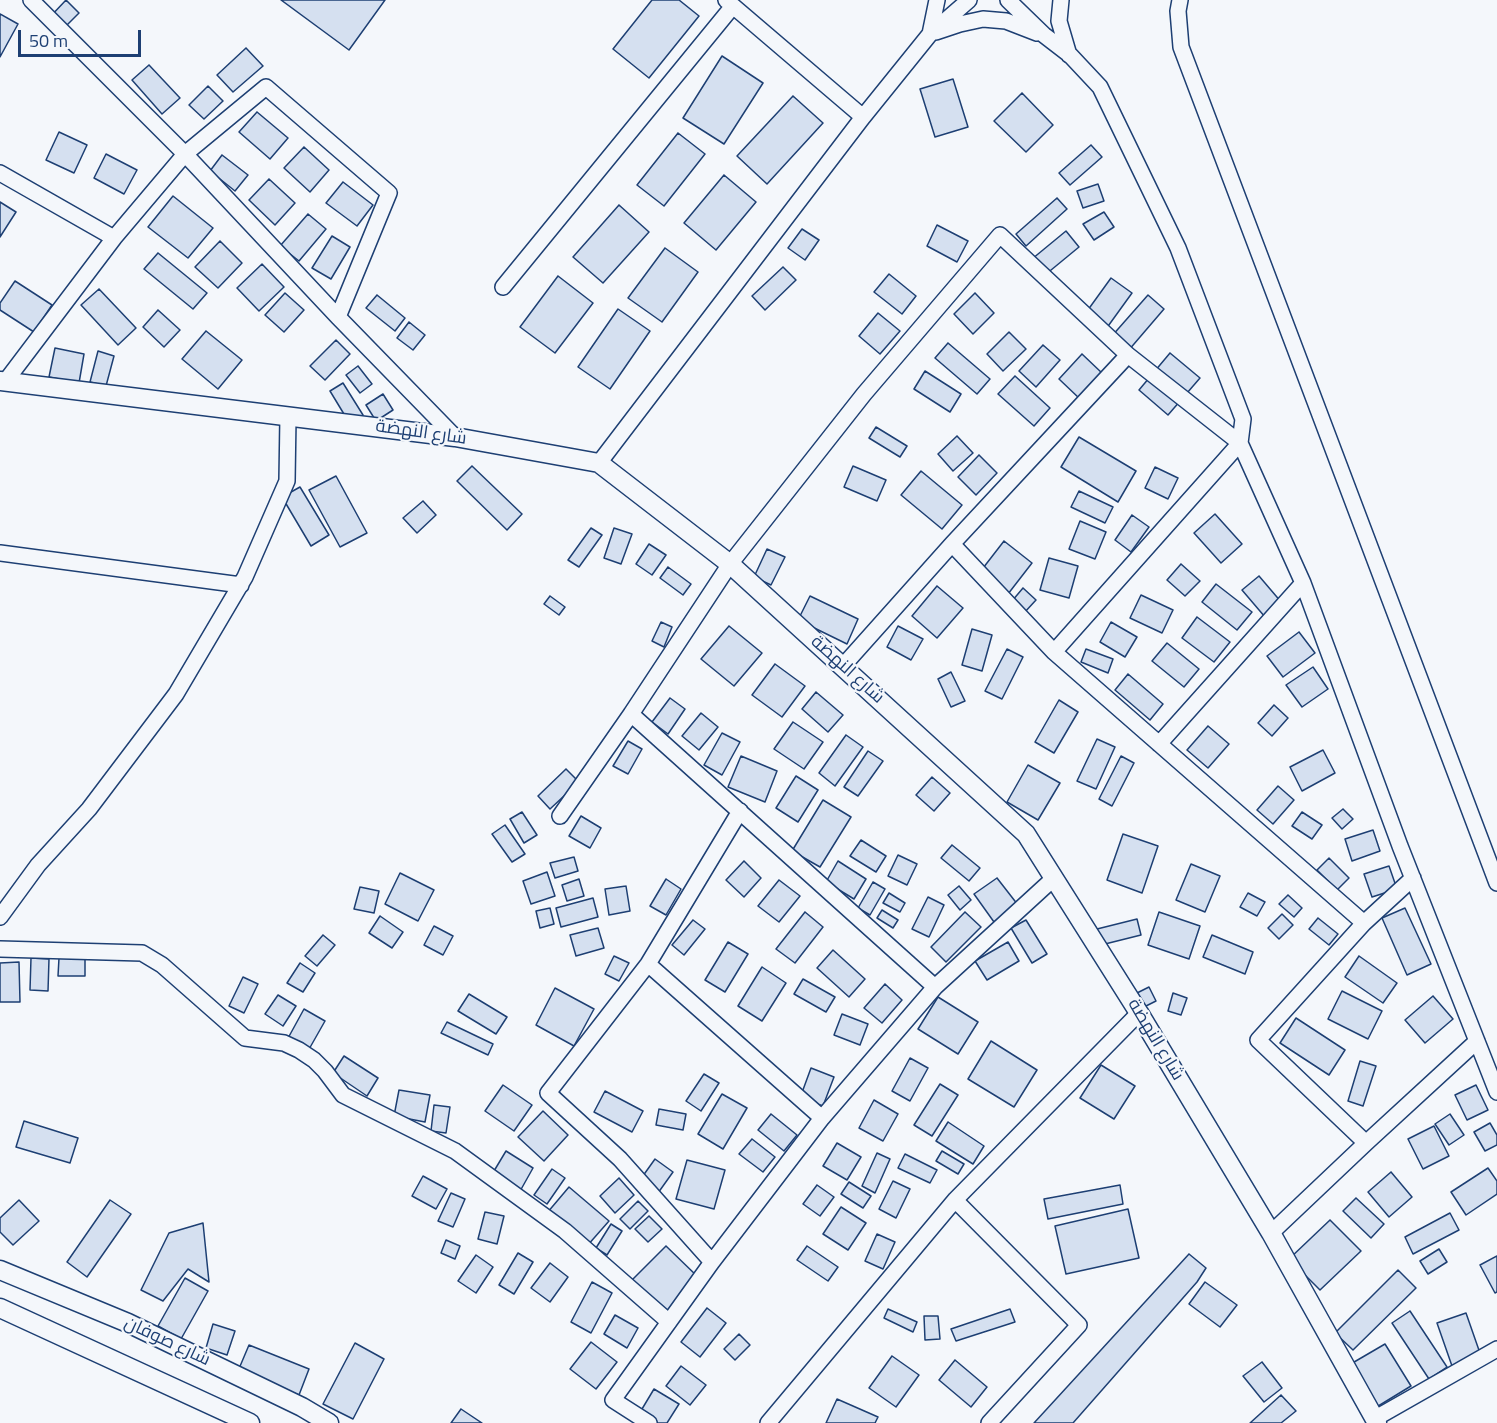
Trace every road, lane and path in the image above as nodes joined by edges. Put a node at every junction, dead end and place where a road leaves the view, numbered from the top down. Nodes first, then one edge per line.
1 (31, 0) edge
2 (937, 0) edge
3 (969, 0) edge
4 (1008, 0) edge
5 (1061, 0) edge
6 (1180, 0) edge
7 (729, 3) edge
8 (930, 34) junction
9 (1044, 35) junction
10 (1070, 55) junction
11 (863, 117) junction
12 (184, 154) junction
13 (0, 173) edge
14 (114, 238) junction
15 (503, 287) dead end
16 (338, 317) junction
17 (1128, 355) junction
18 (3, 382) edge
19 (288, 417) junction
20 (455, 437) junction
21 (1240, 443) junction
22 (598, 463) junction
23 (952, 544) junction
24 (0, 553) edge
25 (730, 564) junction
26 (1304, 583) junction
27 (241, 585) junction
28 (1054, 652) junction
29 (843, 666) junction
30 (631, 714) junction
31 (1159, 744) junction
32 (740, 811) junction
33 (560, 816) dead end
34 (1413, 878) junction
35 (1053, 879) junction
36 (1497, 884) edge
37 (0, 917) edge
38 (1364, 923) junction
39 (0, 949) edge
40 (648, 964) junction
41 (935, 987) junction
42 (1139, 1013) junction
43 (1477, 1041) junction
44 (1497, 1092) edge
45 (822, 1118) junction
46 (1366, 1143) junction
47 (955, 1200) junction
48 (1271, 1233) junction
49 (712, 1262) junction
50 (0, 1270) edge
51 (0, 1308) edge
52 (669, 1322) junction
53 (1497, 1349) edge
54 (1376, 1421) edge
55 (250, 1423) edge
56 (329, 1423) edge
57 (649, 1423) edge
58 (768, 1423) edge
59 (989, 1423) edge

1 - 12 street
2 - 8 street
3 - 8 street
4 - 9 street
5 - 10 street
6 - 36 street
7 - 11 street
7 - 15 street
8 - 9 street
8 - 11 street
9 - 10 street
10 - 21 street
11 - 22 street
12 - 14 street
12 - 16 street
12 - 16 street
13 - 14 street
14 - 18 street
16 - 20 street
17 - 21 street
17 - 23 street
17 - 25 street
18 - 19 street, شارع النهضة
19 - 20 street, شارع النهضة
19 - 27 street
20 - 22 street, شارع النهضة
21 - 26 street
21 - 28 street
22 - 25 street, شارع النهضة
23 - 28 street
23 - 29 street
24 - 27 street
25 - 29 street, شارع النهضة
25 - 30 street
26 - 31 street
26 - 34 street
27 - 37 street
28 - 31 street
29 - 35 street, شارع النهضة
30 - 32 street
30 - 33 street
31 - 38 street
32 - 40 street
32 - 41 street
34 - 38 street
34 - 43 street
35 - 41 street
35 - 42 street, شارع النهضة
38 - 46 street
39 - 52 street
40 - 45 street
40 - 49 street
41 - 45 street
42 - 47 street
42 - 48 street, شارع النهضة
43 - 44 street
43 - 46 street
45 - 49 street
46 - 48 street
47 - 58 street
47 - 59 street
48 - 54 street, شارع النهضة
49 - 52 street
50 - 56 street, شارع صوفان
51 - 55 street, شارع صوفان
52 - 57 street
53 - 54 street

